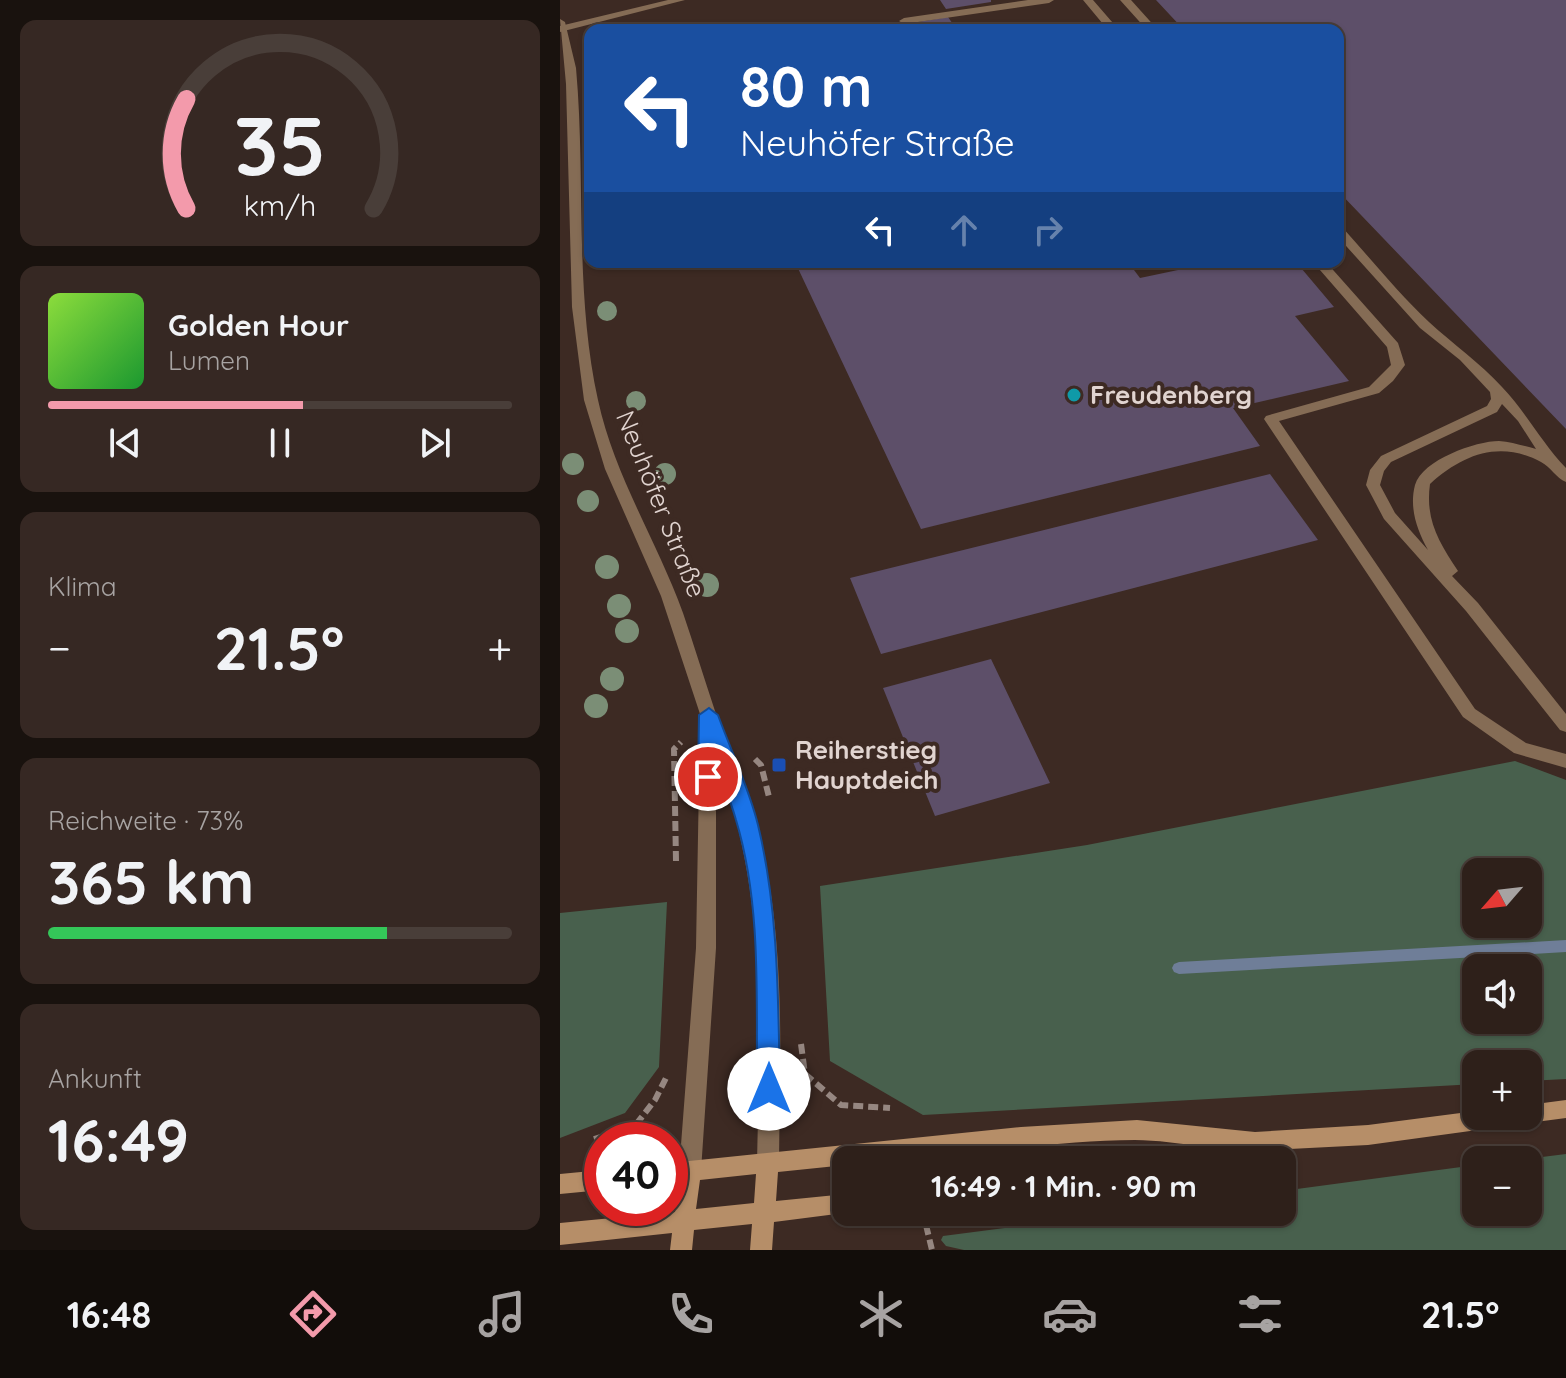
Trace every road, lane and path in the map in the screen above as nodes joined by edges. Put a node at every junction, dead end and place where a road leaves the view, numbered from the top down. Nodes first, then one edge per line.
1 (680, 0) edge
2 (1049, 0) edge
3 (1088, 0) edge
4 (1125, 0) edge
5 (904, 21) dead end
6 (1109, 24) edge
7 (1147, 24) edge
8 (561, 27) edge
9 (1344, 237) edge
10 (1324, 268) edge
11 (1497, 389) junction
12 (1550, 460) junction
13 (1566, 477) edge
14 (1472, 607) junction
15 (709, 715) junction
16 (1566, 726) edge
17 (1566, 761) edge
18 (664, 1084) dead end
19 (1566, 1109) edge
20 (1542, 1112) edge
21 (638, 1122) edge
22 (686, 1122) edge
23 (1462, 1123) edge
24 (1255, 1142) junction
25 (1240, 1146) edge
26 (768, 1162) junction
27 (688, 1171) edge
28 (584, 1182) edge
29 (560, 1184) edge
30 (832, 1206) edge
31 (765, 1213) junction
32 (688, 1221) edge
33 (636, 1226) edge
34 (683, 1226) edge
35 (926, 1226) edge
36 (560, 1234) edge
37 (681, 1250) edge
38 (761, 1250) edge
39 (932, 1250) edge

1 - 8 street
2 - 5 street
3 - 6 street
4 - 7 street
8 - 15 street, Neuhöfer Straße
9 - 11 street
10 - 17 street
11 - 12 street
11 - 14 street
12 - 13 street
12 - 14 street
14 - 16 street
15 - 22 street, Neuhöfer Straße
15 - 26 street, Neuhöfer Straße
18 - 21 path
19 - 20 main road
23 - 24 main road
24 - 25 main road
24 - 26 main road
26 - 27 main road
26 - 31 main road, Neuhöfer Straße
28 - 29 main road
30 - 31 main road
31 - 32 main road
31 - 38 main road, Neuhöfer Straße
33 - 36 main road
34 - 37 main road, Neuhöfer Straße
35 - 39 path

